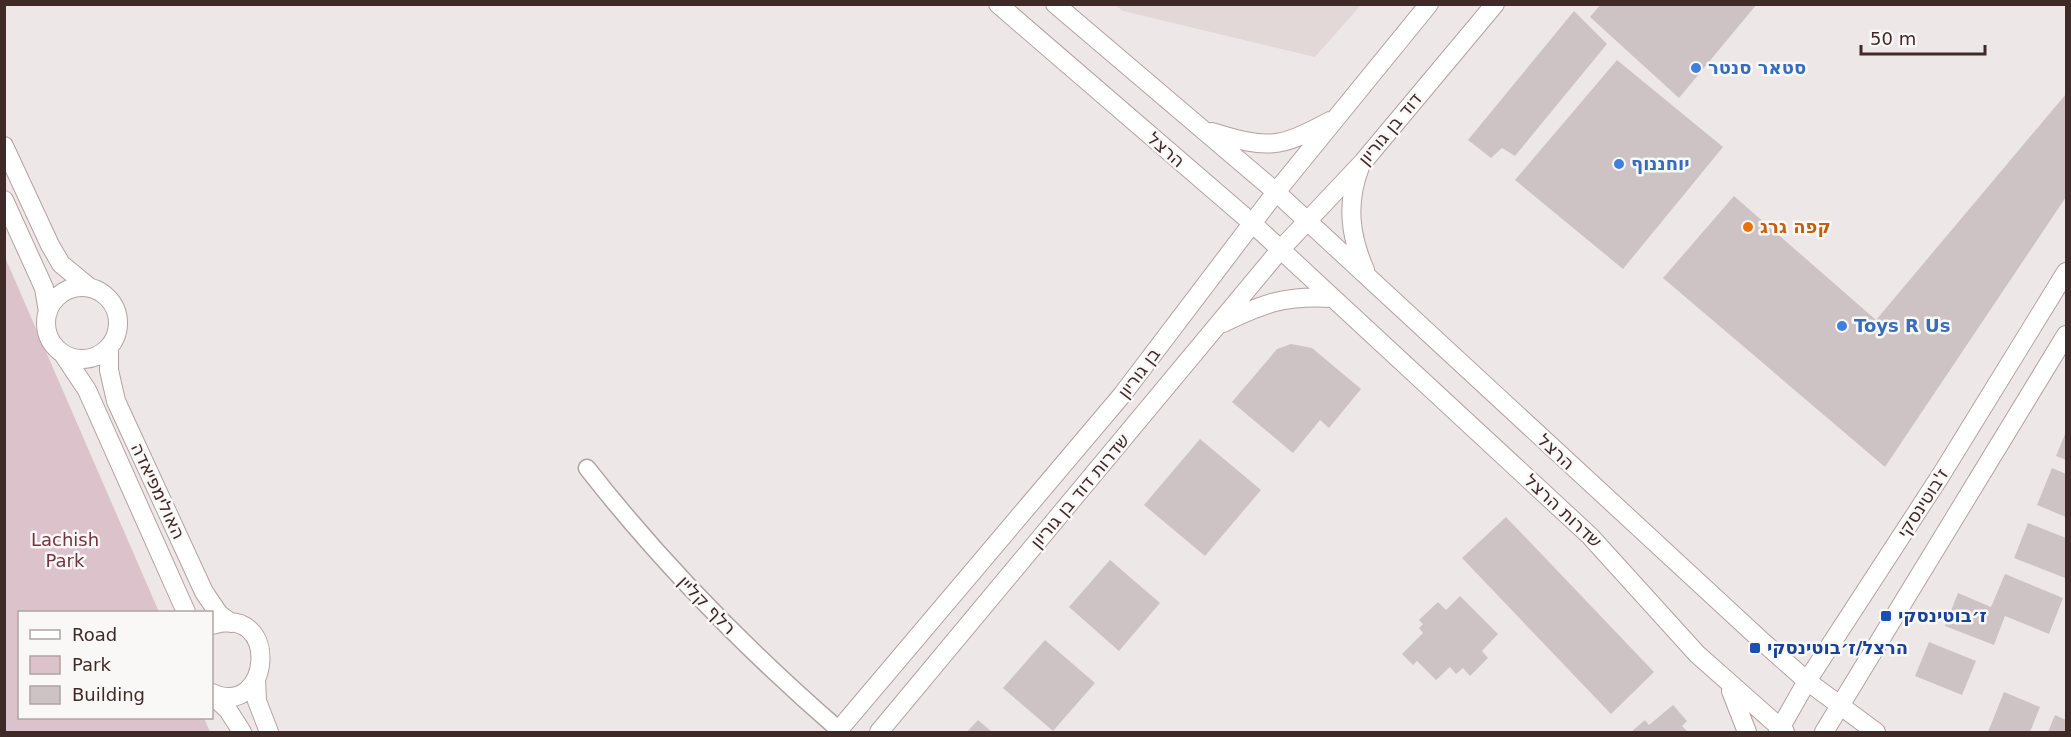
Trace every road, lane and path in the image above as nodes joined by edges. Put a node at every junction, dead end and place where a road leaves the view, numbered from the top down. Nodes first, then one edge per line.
1 (998, 4) edge
2 (1055, 4) edge
3 (1429, 4) edge
4 (1495, 4) edge
5 (1340, 116) junction
6 (1204, 130) junction
7 (4, 146) edge
8 (1363, 162) junction
9 (1276, 192) junction
10 (4, 200) edge
11 (1306, 221) junction
12 (1252, 223) junction
13 (1280, 250) junction
14 (2067, 272) edge
15 (1367, 275) junction
16 (89, 287) junction
17 (1332, 298) junction
18 (48, 312) junction
19 (1218, 325) junction
20 (2067, 335) edge
21 (109, 349) junction
22 (63, 354) junction
23 (587, 468) dead end
24 (186, 611) edge
25 (231, 623) junction
26 (213, 626) edge
27 (256, 680) junction
28 (1807, 681) junction
29 (1728, 684) junction
30 (213, 694) edge
31 (213, 695) edge
32 (1840, 708) junction
33 (838, 731) edge
34 (1781, 731) edge
35 (242, 732) edge
36 (269, 732) edge
37 (879, 732) edge
38 (1747, 732) edge
39 (1824, 732) edge
40 (1876, 732) edge

1 - 12 main road, הרצל
2 - 6 main road
3 - 5 main road, בן גוריון
4 - 8 main road, דוד בן גוריון
5 - 6 main road
5 - 9 main road, בן גוריון
6 - 9 main road
7 - 16 main road
8 - 11 main road, דוד בן גוריון
8 - 15 main road
9 - 11 main road
9 - 12 main road, בן גוריון
10 - 18 main road
11 - 13 main road, דוד בן גוריון
11 - 15 main road
12 - 13 main road, הרצל
12 - 33 main road, בן גוריון
13 - 17 main road, הרצל
13 - 19 main road, שדרות דוד בן גוריון
14 - 28 main road, ז'בוטינסקי
15 - 28 main road, הרצל
16 - 18 main road
16 - 21 main road
17 - 19 main road
17 - 29 main road, שדרות הרצל
18 - 22 main road
19 - 37 main road, שדרות דוד בן גוריון
20 - 32 main road, ז'בוטינסקי
21 - 22 main road
21 - 25 main road, האולימפיאדה
22 - 24 main road, האולימפיאדה
23 - 33 street, רלף קליין
25 - 26 main road
25 - 27 main road, האולימפיאדה
27 - 30 main road
27 - 36 main road
28 - 32 main road
28 - 34 main road, ז'בוטינסקי
29 - 34 main road, שדרות הרצל
29 - 38 main road
31 - 35 main road
32 - 39 main road, ז'בוטינסקי
32 - 40 main road

